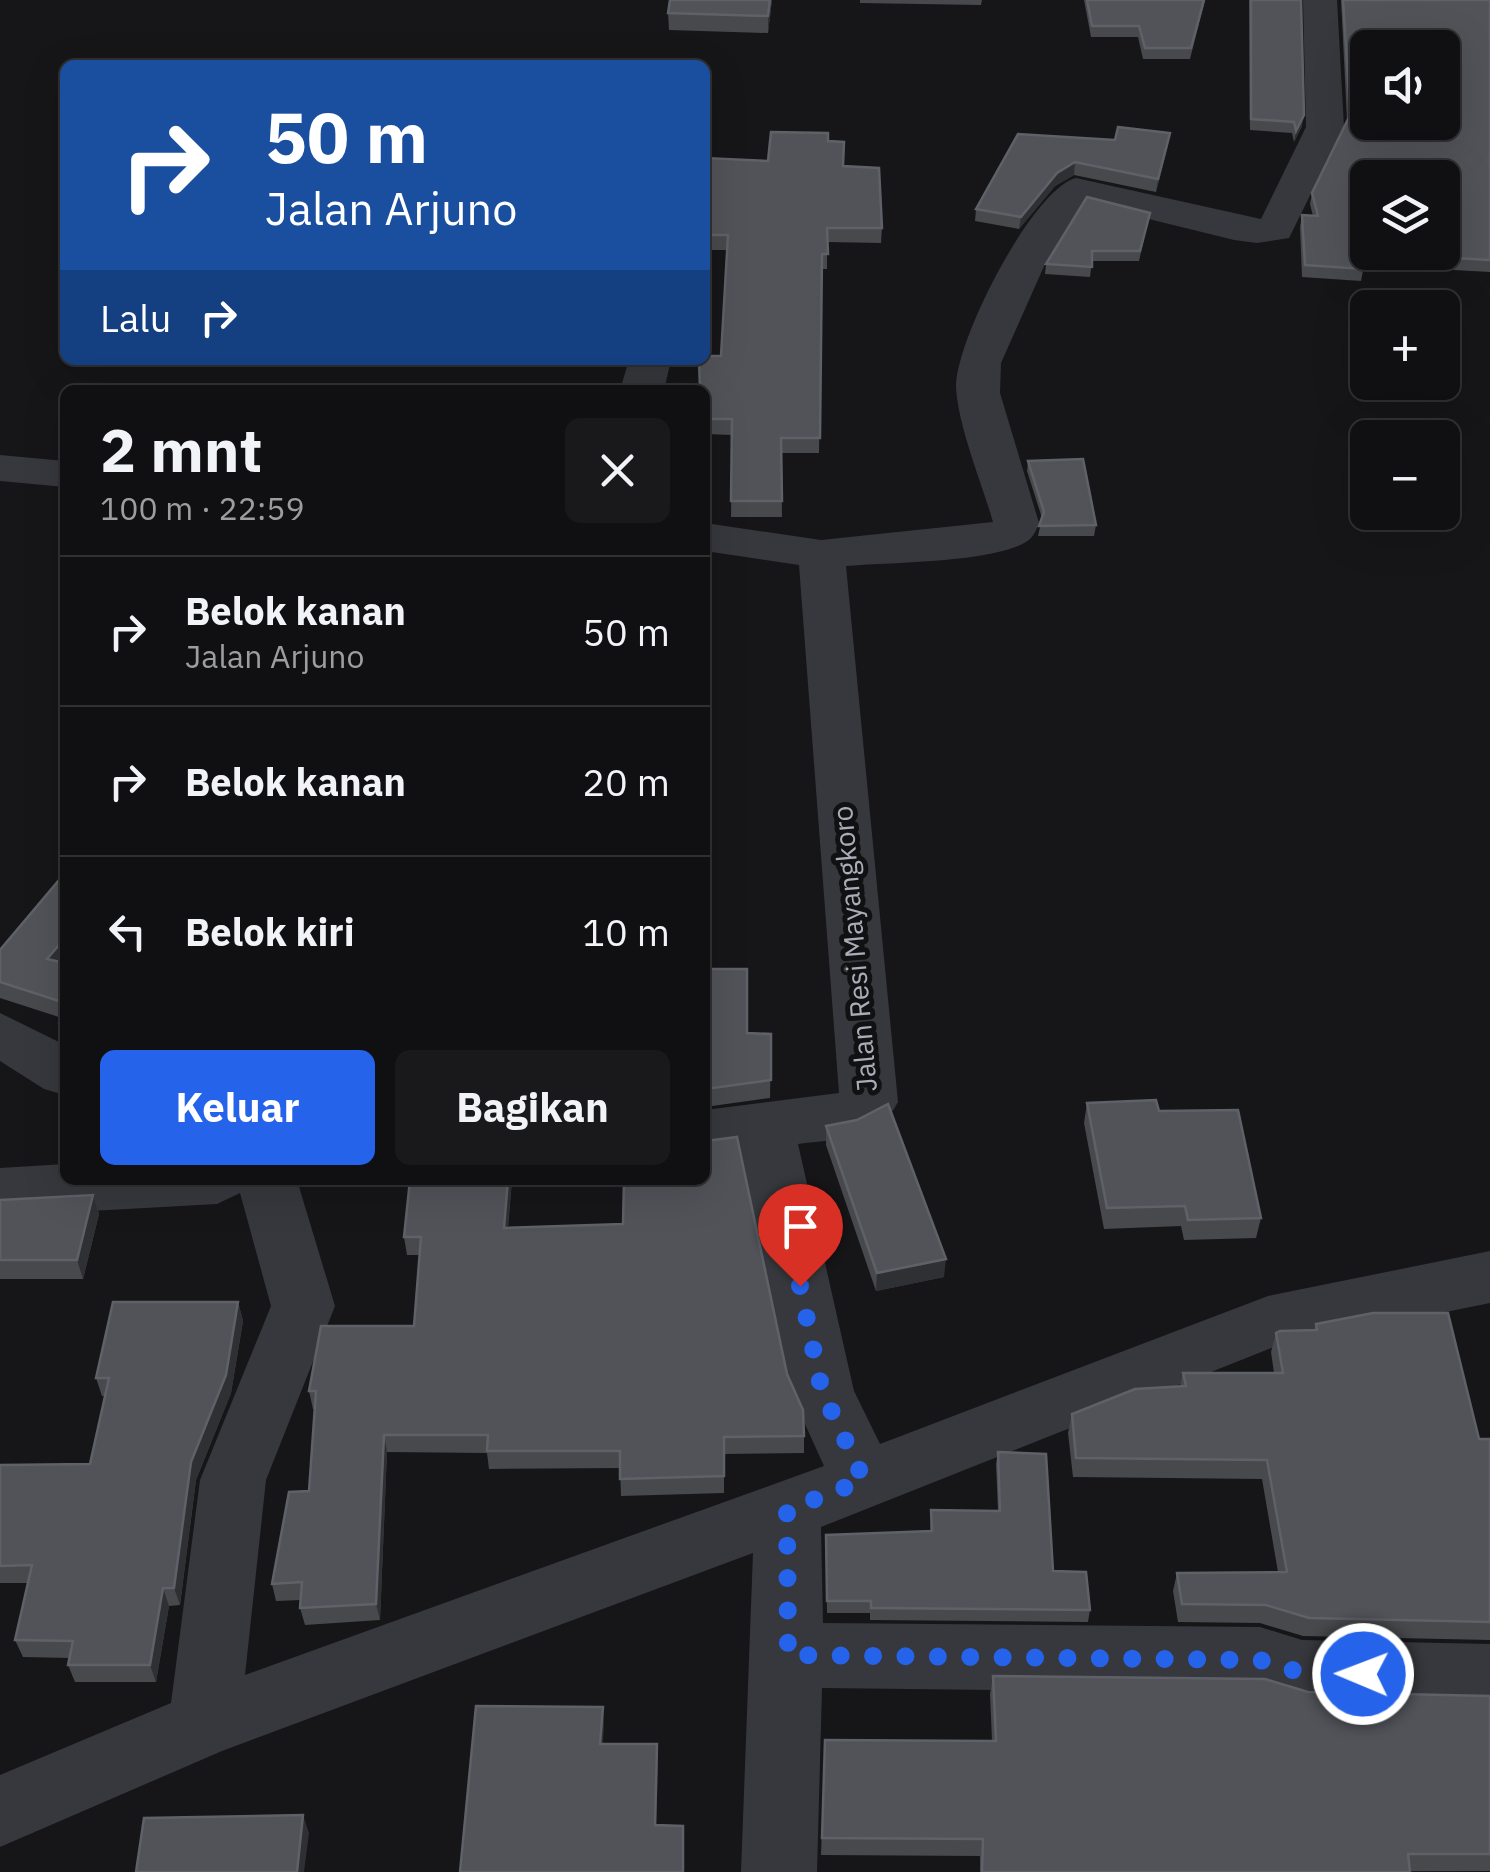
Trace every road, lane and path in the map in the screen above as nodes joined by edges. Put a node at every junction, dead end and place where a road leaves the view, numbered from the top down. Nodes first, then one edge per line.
1 (1320, 0) edge
2 (0, 468) edge
3 (60, 474) edge
4 (710, 538) edge
5 (821, 554) junction
6 (0, 1034) edge
7 (60, 1070) edge
8 (734, 1129) edge
9 (127, 1185) edge
10 (267, 1185) edge
11 (0, 1192) edge
12 (1490, 1277) edge
13 (864, 1480) junction
14 (787, 1510) junction
15 (788, 1655) junction
16 (1490, 1677) edge
17 (204, 1724) junction
18 (0, 1812) edge
19 (780, 1872) edge

1 - 5 street
2 - 3 street
4 - 5 street
5 - 8 street, Jalan Resi Mayangkoro
6 - 7 street
8 - 13 street, Jalan Resi Mayangkoro
9 - 11 street
10 - 17 street
12 - 13 street
13 - 14 street
14 - 15 street
14 - 17 street
15 - 16 street
15 - 19 street
17 - 18 street

